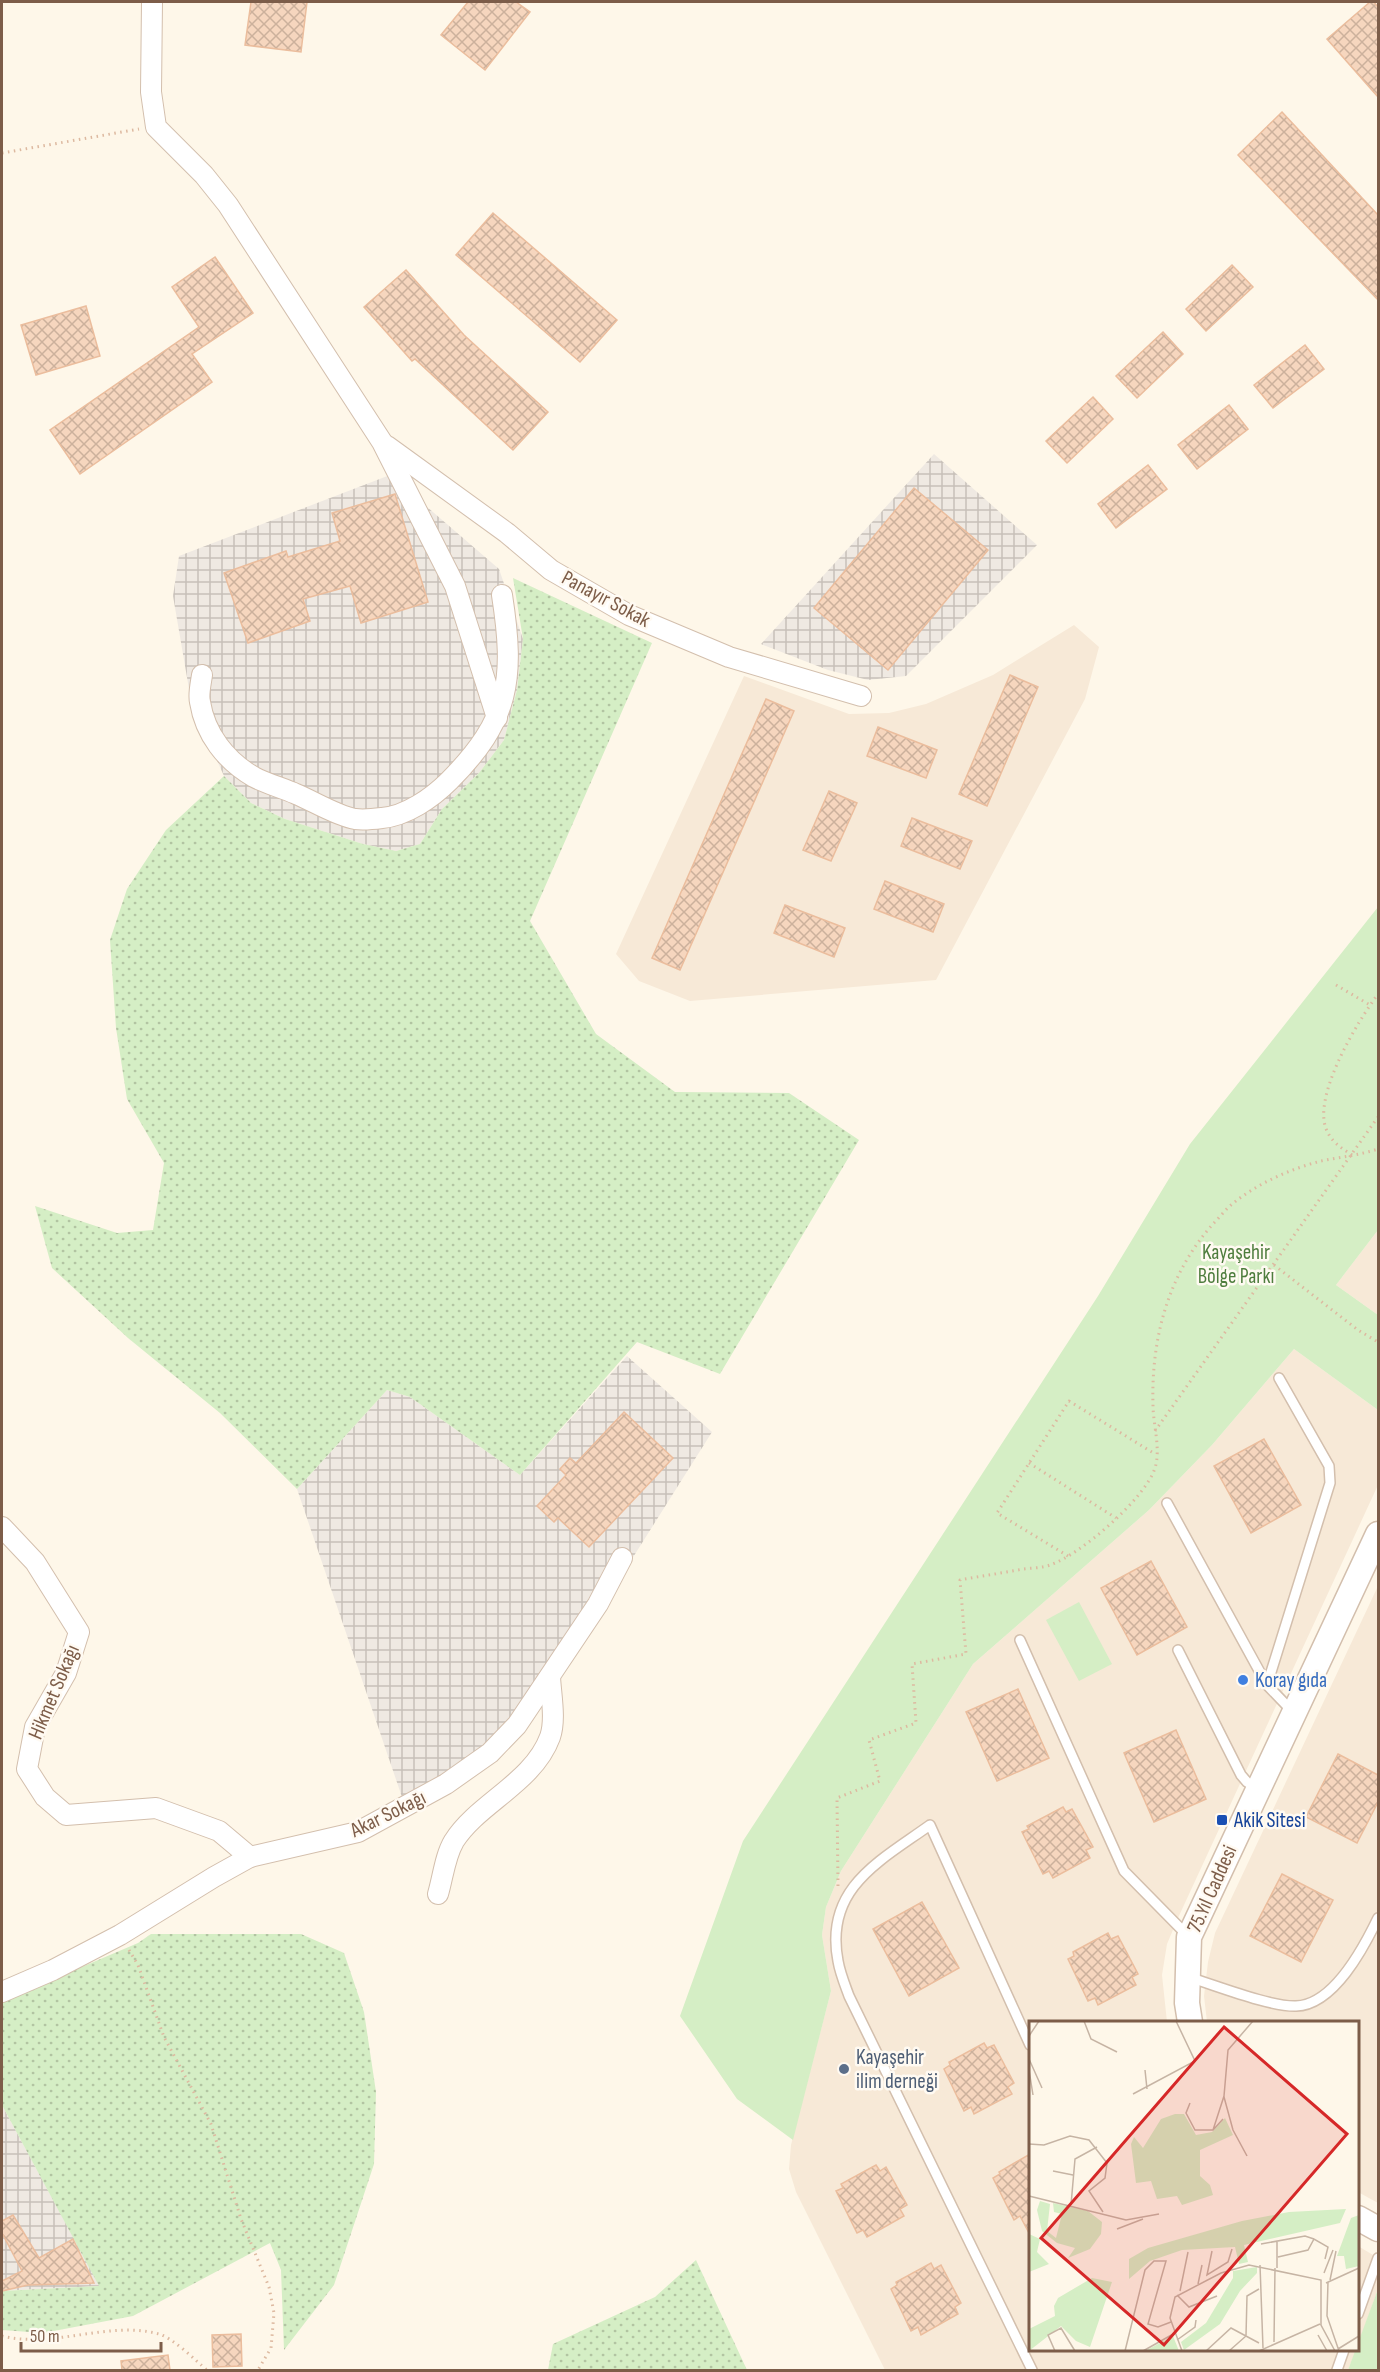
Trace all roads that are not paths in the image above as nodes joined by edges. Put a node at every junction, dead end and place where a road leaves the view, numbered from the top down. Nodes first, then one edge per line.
1 (152, 2) edge
2 (382, 442) junction
3 (502, 596) dead end
4 (202, 675) dead end
5 (861, 696) dead end
6 (497, 718) junction
7 (1279, 1378) dead end
8 (1167, 1503) dead end
9 (2, 1527) edge
10 (1378, 1534) edge
11 (622, 1557) dead end
12 (1020, 1640) dead end
13 (1178, 1650) dead end
14 (550, 1677) junction
15 (1267, 1685) junction
16 (1294, 1713) junction
17 (1258, 1789) junction
18 (250, 1857) junction
19 (438, 1894) dead end
20 (1378, 1918) edge
21 (1189, 1937) junction
22 (1187, 1977) junction
23 (4, 1988) edge
24 (1190, 2021) edge
25 (1029, 2043) edge
26 (1359, 2219) edge
27 (1378, 2229) edge
28 (1378, 2258) edge
29 (1359, 2311) edge
30 (1343, 2351) edge
31 (1032, 2370) edge
32 (1336, 2370) edge

1 - 2 street
2 - 5 street, Panayır Sokak
2 - 6 street
3 - 6 street
4 - 6 street
7 - 15 lane
8 - 15 lane
9 - 18 street, Hikmet Sokağı
10 - 16 street, 75.Yıl Caddesi
11 - 14 street, Akar Sokağı
12 - 21 lane
13 - 17 lane
14 - 18 street, Akar Sokağı
14 - 19 street
15 - 16 lane
16 - 17 street, 75.Yıl Caddesi
17 - 21 street, 75.Yıl Caddesi
18 - 23 street, Akar Sokağı
20 - 22 lane
21 - 22 street, 75.Yıl Caddesi
22 - 24 street, 75.Yıl Caddesi
25 - 31 lane
26 - 27 street
28 - 29 lane
30 - 32 lane

